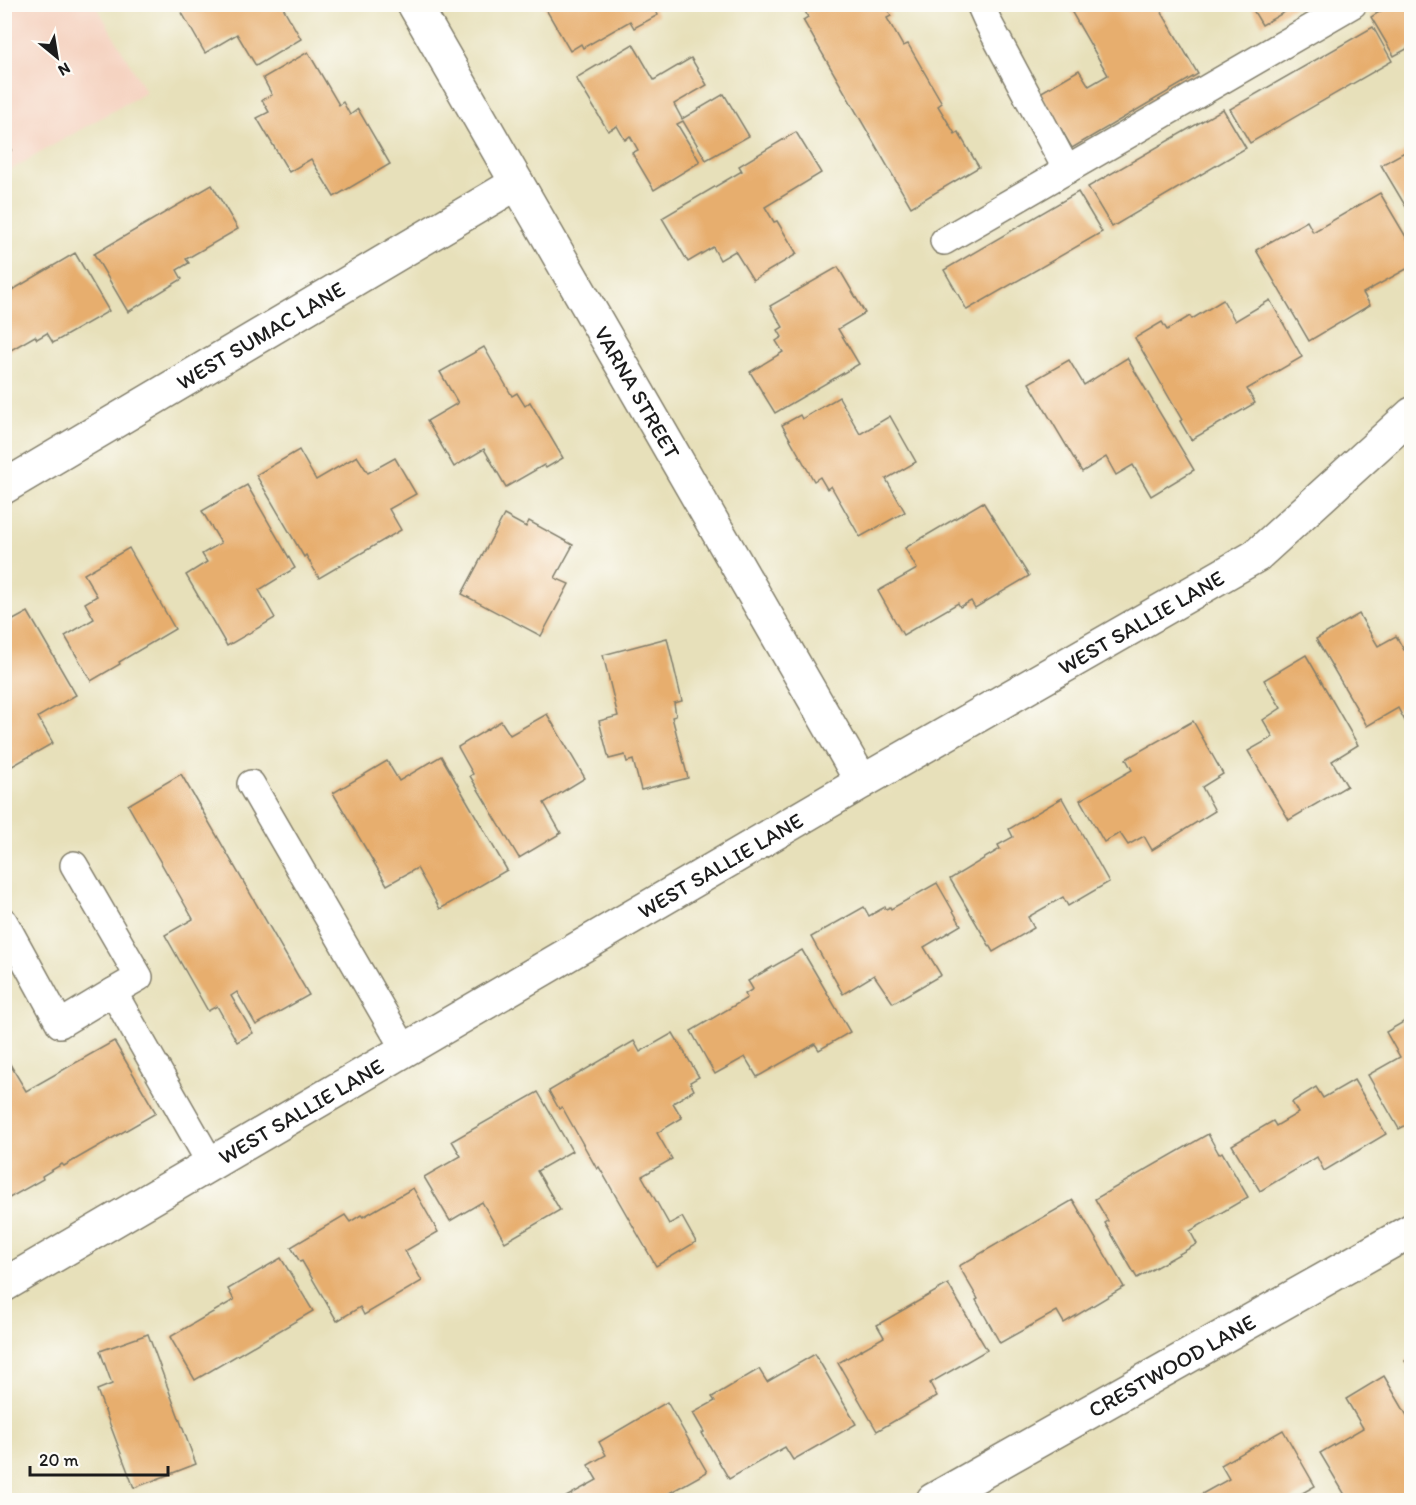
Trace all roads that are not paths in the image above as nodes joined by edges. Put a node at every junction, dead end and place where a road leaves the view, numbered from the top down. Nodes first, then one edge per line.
1 (414, 4) edge
2 (980, 4) edge
3 (1353, 4) edge
4 (1067, 170) junction
5 (517, 183) junction
6 (944, 241) dead end
7 (1412, 414) edge
8 (4, 487) edge
9 (862, 782) junction
10 (250, 784) dead end
11 (74, 865) dead end
12 (4, 922) edge
13 (113, 992) junction
14 (405, 1050) junction
15 (212, 1164) junction
16 (1412, 1230) edge
17 (4, 1285) edge
18 (933, 1500) edge

1 - 5 street, VARNA STREET
2 - 4 lane
3 - 4 lane
4 - 6 lane
5 - 8 street, WEST SUMAC LANE
5 - 9 street, VARNA STREET
7 - 9 street, WEST SALLIE LANE
9 - 14 street, WEST SALLIE LANE
10 - 14 lane
11 - 13 lane
12 - 13 lane
13 - 15 lane
14 - 15 street, WEST SALLIE LANE
15 - 17 street, WEST SALLIE LANE
16 - 18 street, CRESTWOOD LANE

